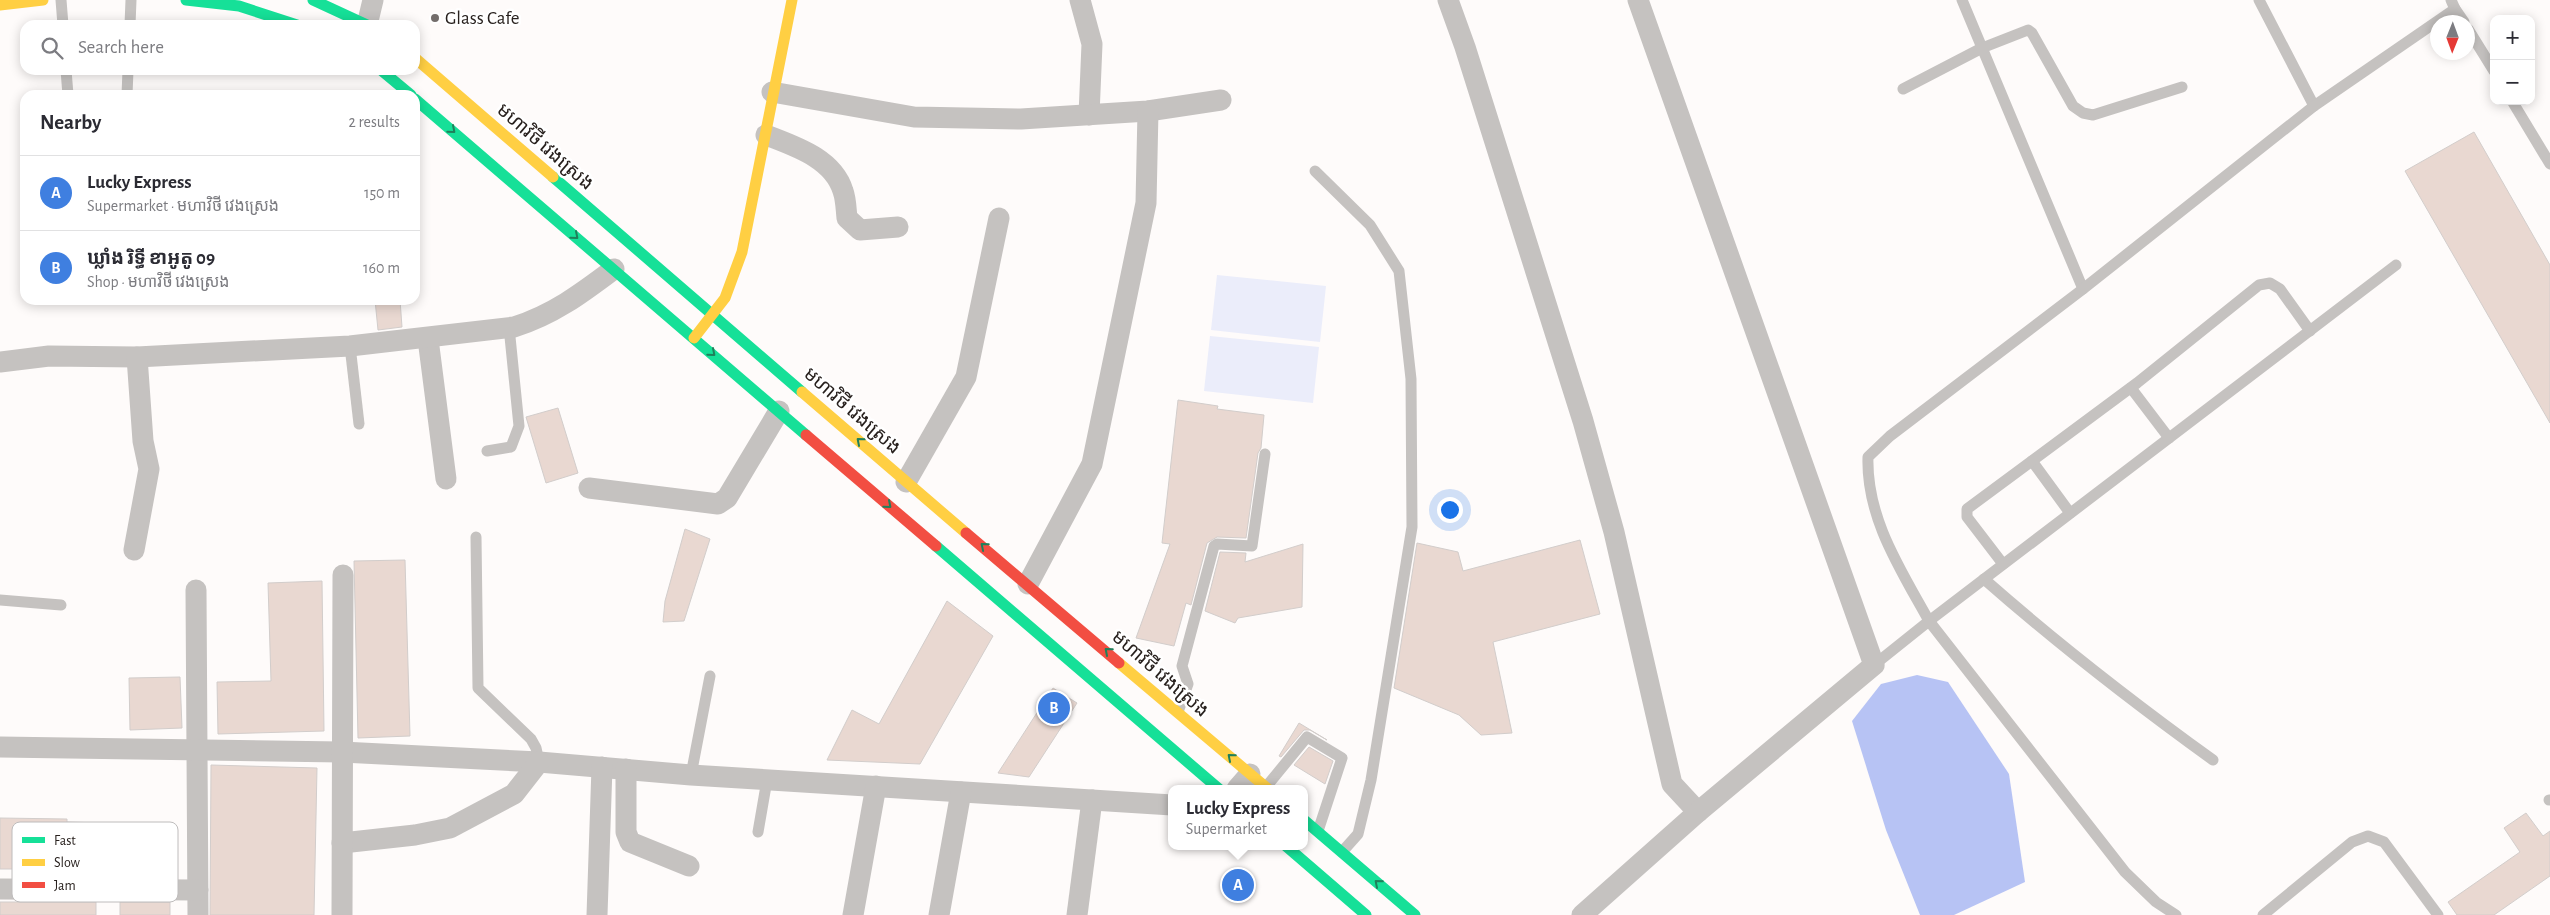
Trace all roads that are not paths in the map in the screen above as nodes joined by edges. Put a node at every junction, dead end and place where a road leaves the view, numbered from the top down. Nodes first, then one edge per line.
1 (43, 0) edge
2 (61, 0) edge
3 (131, 0) edge
4 (186, 0) edge
5 (313, 0) edge
6 (373, 0) edge
7 (792, 0) edge
8 (1080, 0) edge
9 (1448, 0) edge
10 (1638, 0) edge
11 (1962, 0) edge
12 (2259, 0) edge
13 (2453, 4) edge
14 (0, 5) edge
15 (2460, 15) edge
16 (62, 20) edge
17 (130, 20) edge
18 (282, 20) edge
19 (356, 20) edge
20 (368, 20) edge
21 (2475, 40) edge
22 (1982, 48) junction
23 (420, 62) edge
24 (2490, 65) edge
25 (66, 75) edge
26 (128, 75) edge
27 (387, 75) edge
28 (2182, 87) dead end
29 (1903, 89) dead end
30 (68, 90) edge
31 (127, 90) edge
32 (405, 90) edge
33 (772, 92) junction
34 (1221, 100) dead end
35 (420, 102) edge
36 (2514, 105) edge
37 (2314, 106) junction
38 (1148, 111) junction
39 (1088, 115) junction
40 (766, 135) junction
41 (2550, 164) edge
42 (1315, 171) dead end
43 (999, 218) dead end
44 (898, 226) dead end
45 (2396, 265) dead end
46 (614, 269) junction
47 (2083, 289) junction
48 (716, 316) junction
49 (509, 327) junction
50 (2310, 331) junction
51 (428, 338) junction
52 (694, 338) junction
53 (350, 346) junction
54 (137, 357) junction
55 (0, 362) edge
56 (2130, 388) junction
57 (779, 411) junction
58 (358, 424) dead end
59 (2168, 438) junction
60 (487, 451) dead end
61 (1265, 454) dead end
62 (2032, 461) junction
63 (446, 479) dead end
64 (906, 482) junction
65 (589, 488) dead end
66 (2070, 513) junction
67 (476, 537) dead end
68 (134, 550) dead end
69 (2003, 564) junction
70 (343, 575) dead end
71 (1984, 579) junction
72 (1028, 584) junction
73 (196, 590) dead end
74 (0, 600) edge
75 (62, 605) dead end
76 (1929, 621) junction
77 (1874, 666) junction
78 (710, 676) dead end
79 (1178, 712) junction
80 (0, 747) edge
81 (197, 750) junction
82 (342, 752) junction
83 (2213, 760) dead end
84 (539, 762) junction
85 (602, 768) junction
86 (626, 770) junction
87 (691, 775) junction
88 (767, 780) junction
89 (1214, 785) edge
90 (1255, 785) edge
91 (876, 786) junction
92 (961, 792) junction
93 (1092, 800) junction
94 (1168, 805) edge
95 (1698, 812) junction
96 (1308, 823) edge
97 (758, 832) dead end
98 (1318, 832) junction
99 (342, 843) junction
100 (1291, 850) edge
101 (1342, 852) junction
102 (689, 866) dead end
103 (178, 890) edge
104 (198, 890) junction
105 (198, 915) edge
106 (342, 915) edge
107 (597, 915) edge
108 (853, 915) edge
109 (939, 915) edge
110 (1077, 915) edge
111 (1366, 915) edge
112 (1415, 915) edge
113 (1582, 915) edge
114 (2176, 915) edge
115 (2262, 915) edge
116 (2438, 915) edge

1 - 14 main road
2 - 16 lane
3 - 17 lane
4 - 18 main road
5 - 19 main road
6 - 20 street
7 - 33 main road
8 - 39 street
9 - 95 street
10 - 77 street
11 - 22 lane
12 - 37 lane
13 - 15 lane
13 - 37 lane
21 - 24 lane
22 - 28 lane
22 - 29 lane
22 - 47 lane
23 - 48 main road, មហាវិថី វេងស្រេង
25 - 30 lane
26 - 31 lane
27 - 32 main road
33 - 39 street
33 - 40 main road
34 - 38 street
35 -> 46 main road
36 - 41 lane
37 - 47 lane
38 - 39 street
38 - 72 street
40 - 44 street
40 - 48 main road
42 - 101 lane
43 - 64 street
45 - 50 lane
46 - 49 street
46 - 52 main road
47 - 76 lane
48 - 52 main road
64 -> 48 main road, មហាវិថី វេងស្រេង
49 - 51 street
49 - 60 lane
50 - 56 lane
50 - 59 lane
51 - 53 street
51 - 63 street
52 -> 57 main road
53 - 54 street
53 - 58 lane
54 - 55 street
54 - 68 street
56 - 59 lane
56 - 62 lane
57 - 65 street
57 -> 89 main road
59 - 66 lane
61 - 79 lane
62 - 66 lane
62 - 69 lane
72 -> 64 main road, មហាវិថី វេងស្រេង
66 - 69 lane
67 - 84 lane
69 - 71 lane
70 - 82 street
71 - 76 lane
71 - 83 lane
79 -> 72 main road, មហាវិថី វេងស្រេង
73 - 81 street
74 - 75 lane
76 - 77 lane
76 - 114 lane
77 - 95 street
78 - 87 lane
90 -> 79 main road, មហាវិថី វេងស្រេង
80 - 81 street
81 - 82 street
81 - 104 street
82 - 84 street
82 - 99 street
84 - 85 street
84 - 99 street
85 - 86 street
85 - 107 street
86 - 87 street
86 - 102 street
87 - 88 street
88 - 91 street
88 - 97 lane
90 - 98 lane
91 - 92 street
91 - 108 street
92 - 93 street
92 - 109 street
93 - 94 street
93 - 110 street
95 - 113 street
96 - 98 main road
98 - 101 main road
99 - 106 street
100 - 111 main road
112 -> 101 main road
103 - 104 street
104 - 105 street
115 - 116 lane

